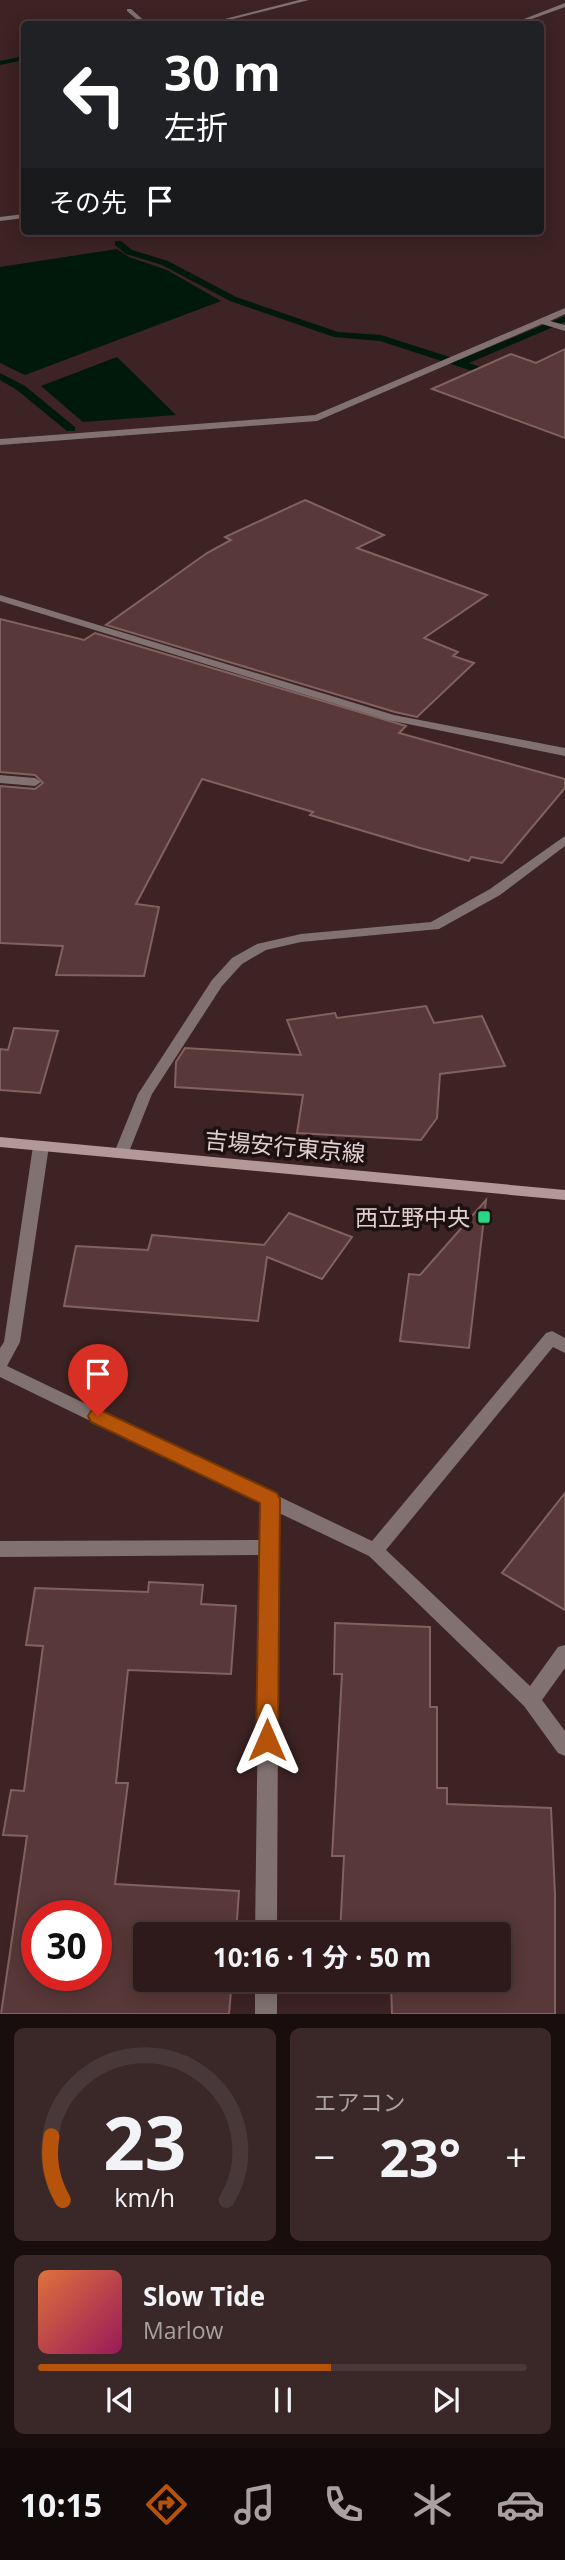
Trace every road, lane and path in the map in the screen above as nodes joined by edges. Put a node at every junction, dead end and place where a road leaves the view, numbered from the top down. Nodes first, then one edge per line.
1 (306, 0) edge
2 (565, 5) edge
3 (129, 10) dead end
4 (142, 21) edge
5 (220, 21) edge
6 (522, 21) edge
7 (21, 216) edge
8 (0, 219) edge
9 (565, 311) edge
10 (542, 321) junction
11 (565, 328) edge
12 (0, 442) edge
13 (0, 598) edge
14 (565, 752) edge
15 (0, 779) edge
16 (36, 782) dead end
17 (565, 840) edge
18 (0, 1142) edge
19 (41, 1146) junction
20 (122, 1153) junction
21 (565, 1195) edge
22 (565, 1347) edge
23 (0, 1363) edge
24 (0, 1370) edge
25 (270, 1499) junction
26 (268, 1547) junction
27 (0, 1549) edge
28 (375, 1551) junction
29 (565, 1653) edge
30 (531, 1700) junction
31 (565, 1747) edge
32 (266, 1922) edge
33 (266, 1992) edge
34 (265, 2014) edge

1 - 5 street
2 - 6 street
3 - 4 street
7 - 8 street
9 - 10 street
10 - 11 street
10 - 12 street
13 - 14 street
15 - 16 street
17 - 20 street
18 - 19 main road, 吉場安行東京線
19 - 20 main road, 吉場安行東京線
19 - 23 street
20 - 21 main road, 吉場安行東京線
22 - 28 street
24 - 25 street
25 - 26 street
25 - 28 street
26 - 27 street
26 - 32 street
28 - 30 street
29 - 30 street
30 - 31 street
33 - 34 street

